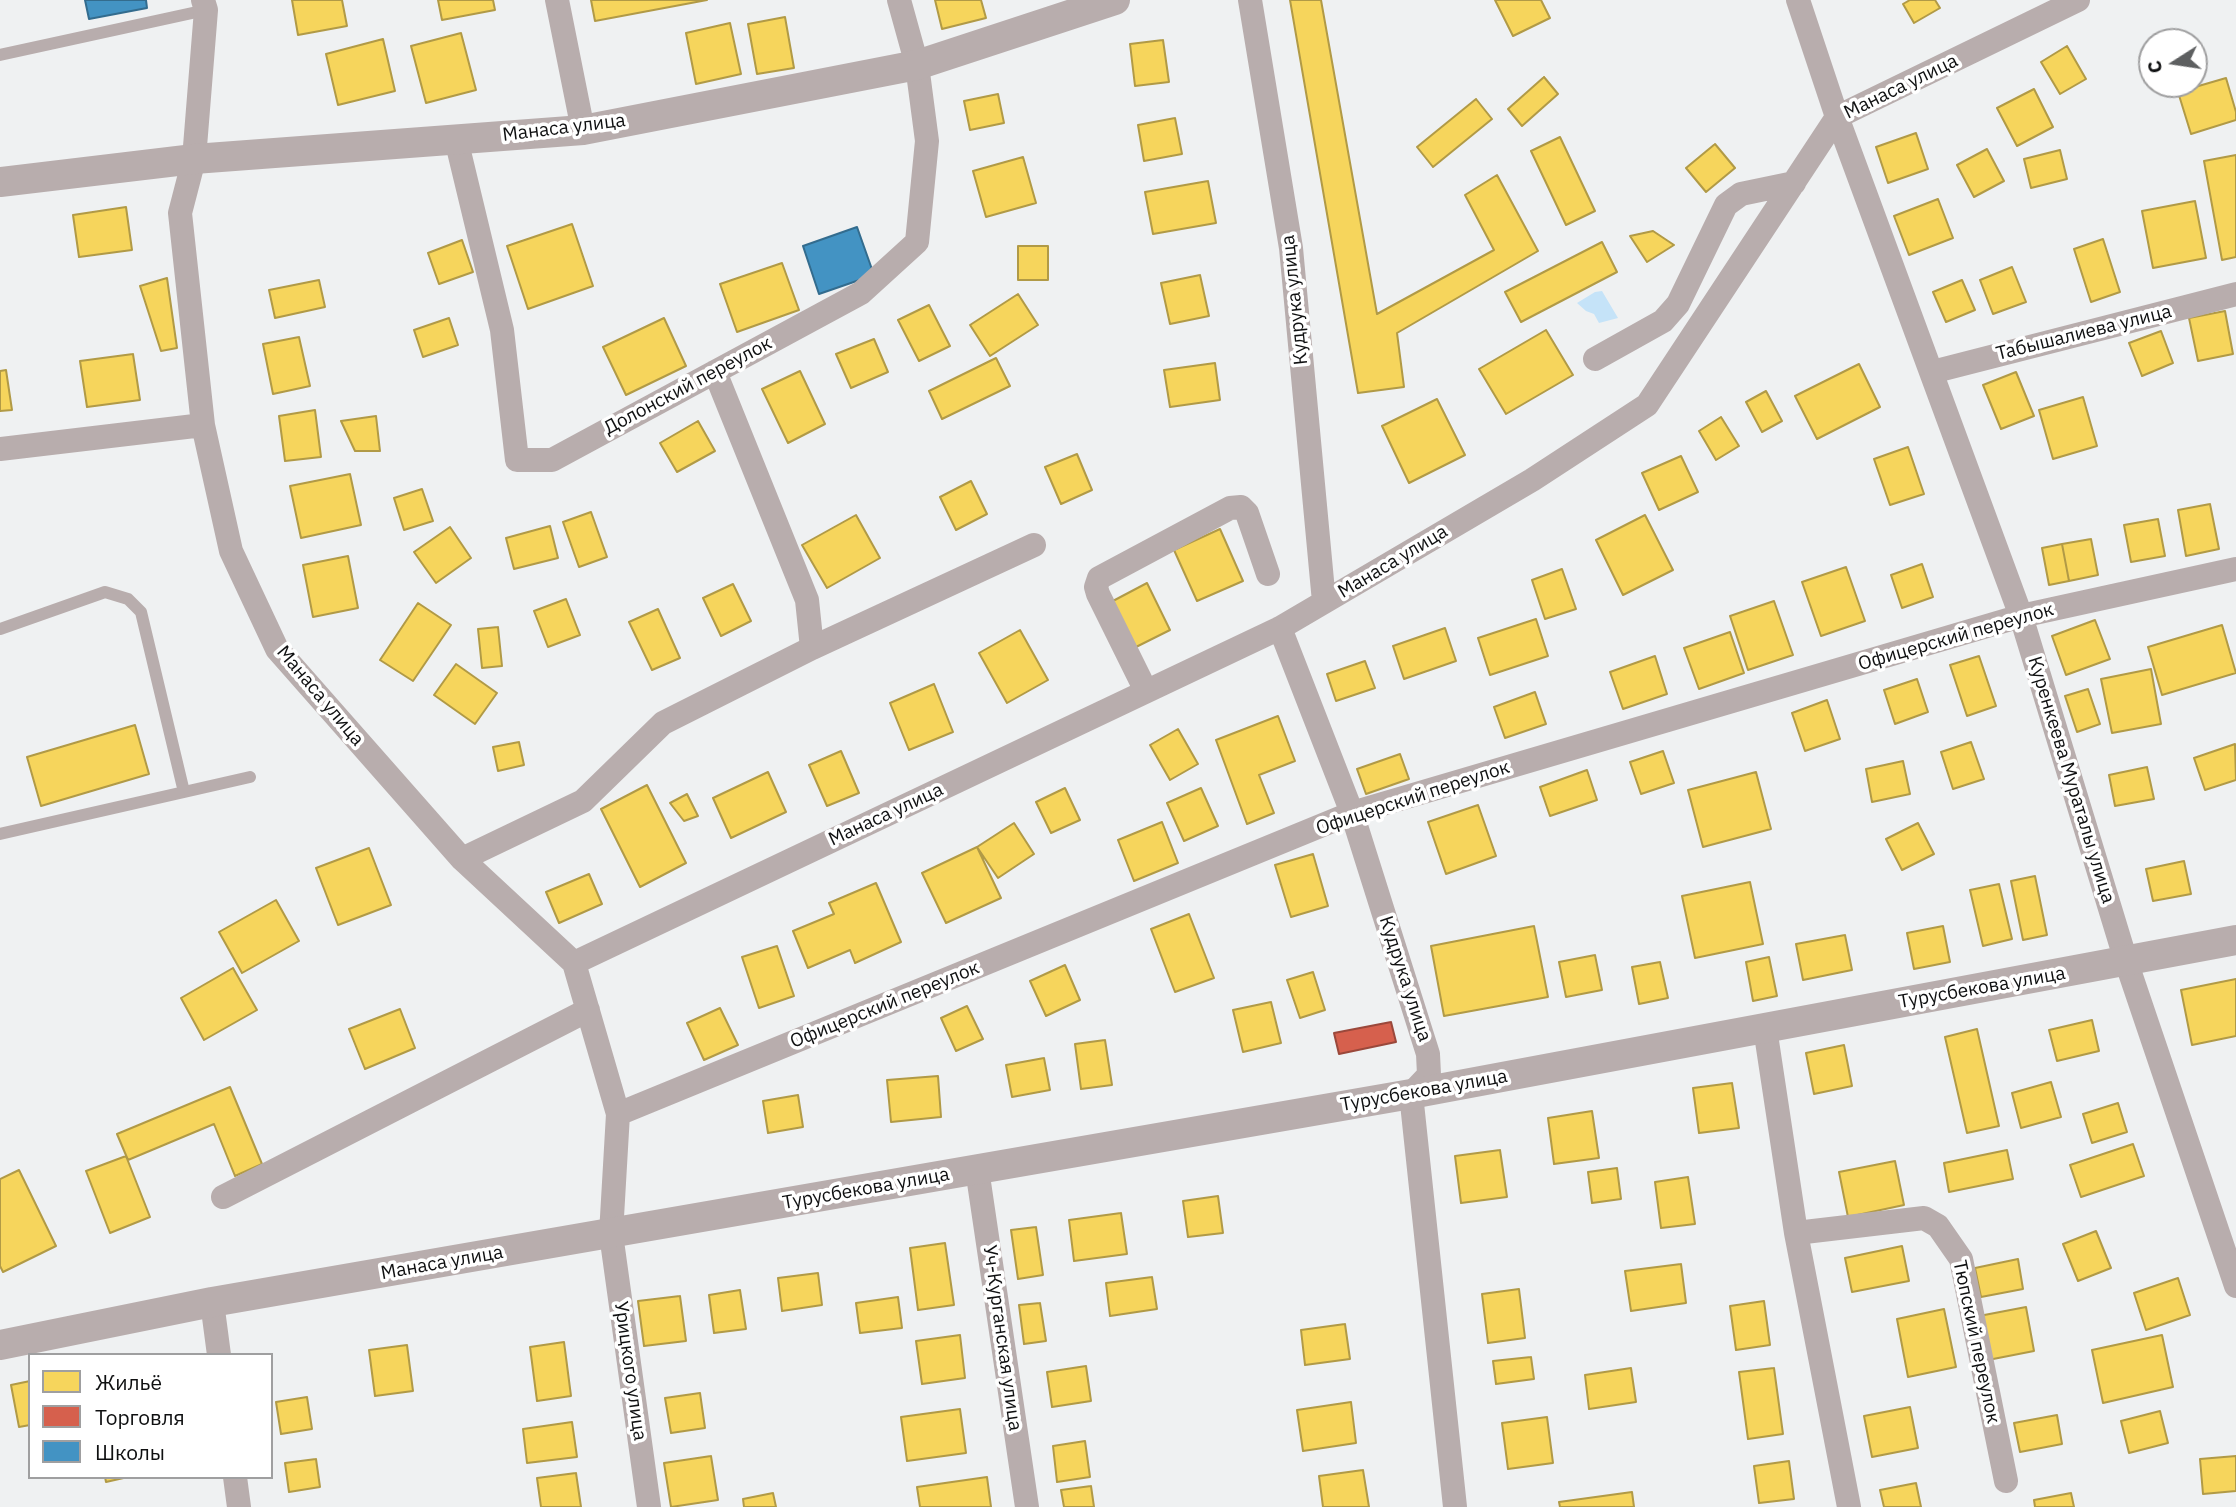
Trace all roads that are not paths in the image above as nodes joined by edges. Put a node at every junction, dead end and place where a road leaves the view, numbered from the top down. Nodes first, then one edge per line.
1 (557, 0) edge
2 (899, 0) edge
3 (1115, 0) edge
4 (1250, 0) edge
5 (1798, 0) edge
6 (2078, 0) edge
7 (205, 5) edge
8 (0, 55) edge
9 (917, 65) junction
10 (1837, 117) junction
11 (583, 130) junction
12 (456, 139) junction
13 (194, 159) junction
14 (0, 182) edge
15 (1794, 183) junction
16 (2236, 294) edge
17 (1595, 359) dead end
18 (715, 372) junction
19 (1932, 372) junction
20 (203, 425) junction
21 (0, 449) edge
22 (1034, 545) dead end
23 (2236, 569) edge
24 (1268, 574) dead end
25 (1324, 602) junction
26 (2021, 617) junction
27 (1280, 628) junction
28 (0, 629) edge
29 (812, 648) junction
30 (1146, 691) junction
31 (250, 777) dead end
32 (184, 792) junction
33 (1352, 813) junction
34 (0, 834) edge
35 (462, 859) junction
36 (2236, 940) edge
37 (2126, 961) junction
38 (574, 963) junction
39 (588, 1010) junction
40 (1765, 1028) junction
41 (1411, 1094) junction
42 (618, 1114) junction
43 (976, 1169) junction
44 (223, 1197) dead end
45 (1796, 1233) junction
46 (611, 1234) junction
47 (2231, 1253) edge
48 (2236, 1286) edge
49 (212, 1302) junction
50 (0, 1345) edge
51 (219, 1353) edge
52 (235, 1479) edge
53 (2006, 1481) dead end
54 (239, 1507) edge
55 (649, 1507) edge
56 (1027, 1507) edge
57 (1455, 1507) edge
58 (1849, 1507) edge

1 - 11 street
2 - 9 street, Долонский переулок
3 - 9 street, Манаса улица
4 - 25 street, Кудрука улица
5 - 10 street, Куренкеева Мураталы улица
6 - 10 street, Манаса улица
7 - 8 lane
7 - 13 street, Манаса улица
9 - 11 street, Манаса улица
9 - 18 street, Долонский переулок
10 - 15 street, Манаса улица
10 - 19 street, Куренкеева Мураталы улица
11 - 12 street, Манаса улица
12 - 13 street, Манаса улица
12 - 18 street, Долонский переулок
13 - 14 street, Манаса улица
13 - 20 street, Манаса улица
15 - 17 street
15 - 25 street, Манаса улица
16 - 19 street, Табышалиева улица
18 - 29 street
19 - 26 street, Куренкеева Мураталы улица
20 - 21 street
20 - 35 street, Манаса улица
22 - 29 street
23 - 26 street, Офицерский переулок
24 - 30 street
25 - 27 street, Манаса улица
26 - 33 street, Офицерский переулок
26 - 37 street, Куренкеева Мураталы улица
27 - 30 street, Манаса улица
27 - 33 street, Кудрука улица
28 - 32 lane
29 - 35 street
30 - 38 street, Манаса улица
31 - 32 lane
32 - 34 lane
33 - 41 street, Кудрука улица
33 - 42 street, Офицерский переулок
35 - 38 street, Манаса улица
36 - 37 street, Турусбекова улица
37 - 40 street, Турусбекова улица
37 - 47 street, Куренкеева Мураталы улица
38 - 39 street
39 - 42 street
39 - 44 street
40 - 41 street, Турусбекова улица
40 - 45 street
41 - 43 street, Турусбекова улица
41 - 57 street
42 - 46 street
43 - 46 street, Турусбекова улица
43 - 56 street, Уч-Курганская улица
45 - 53 street, Тюпский переулок
45 - 58 street
46 - 49 street, Манаса улица
46 - 55 street, Урицкого улица
47 - 48 street, Куренкеева Мураталы улица
49 - 50 street, Манаса улица
49 - 51 street
52 - 54 street

